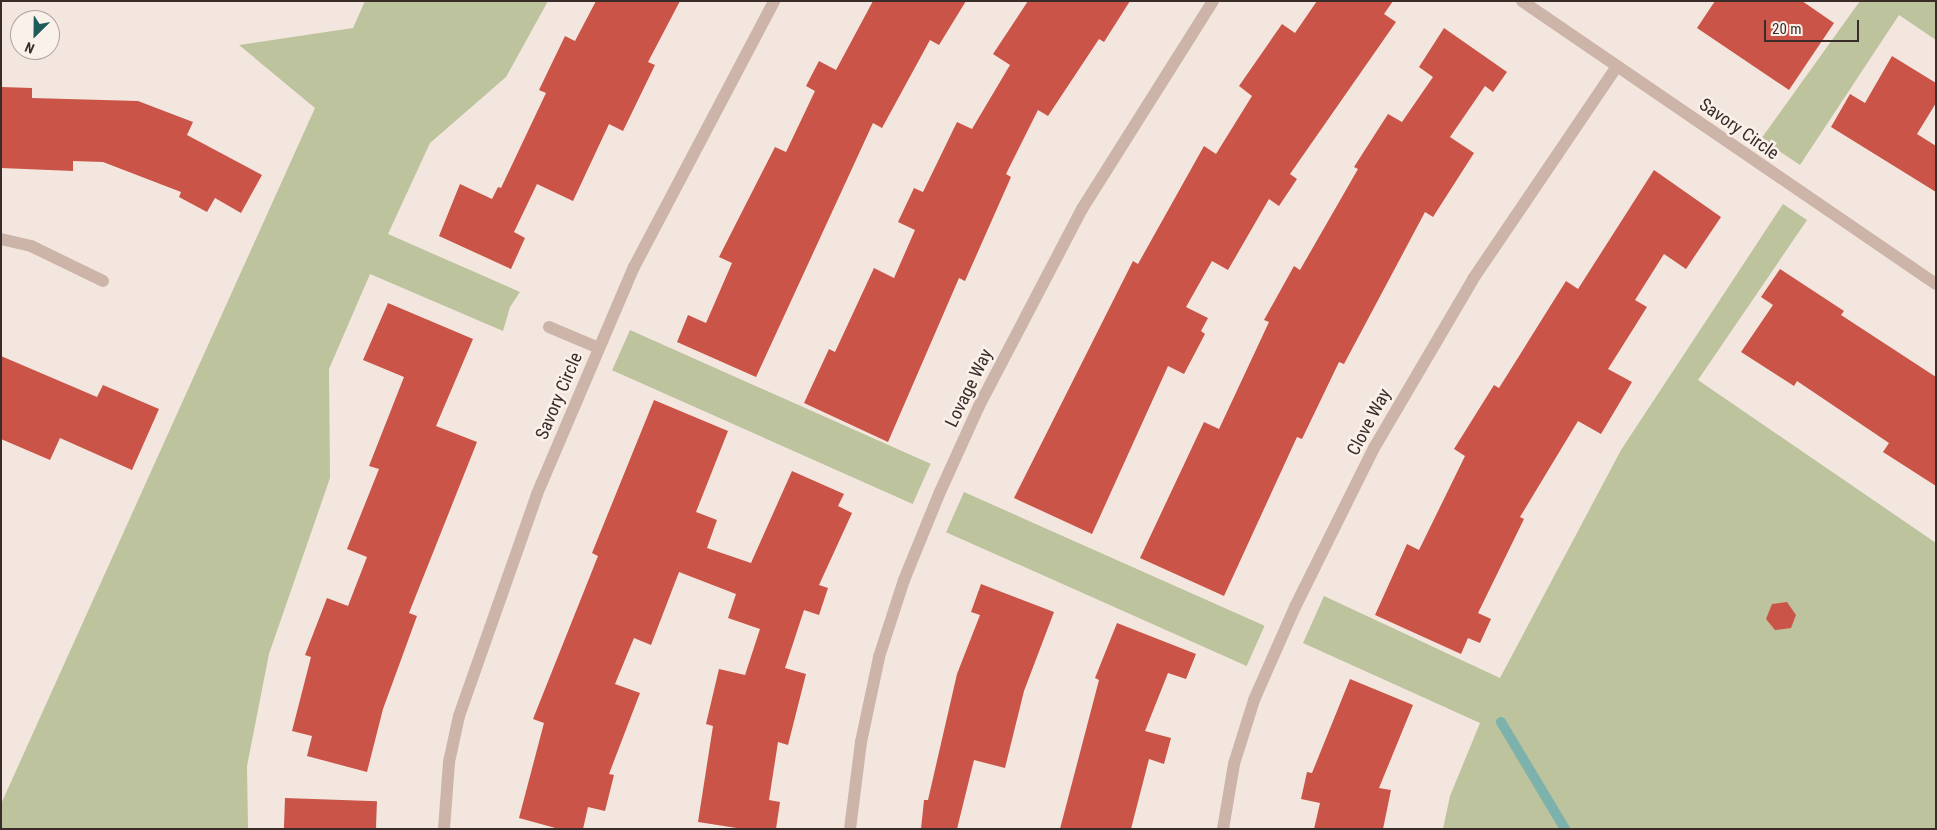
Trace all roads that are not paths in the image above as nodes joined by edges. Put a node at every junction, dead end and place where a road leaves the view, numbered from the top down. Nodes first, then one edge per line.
1 (774, 1) edge
2 (1213, 1) edge
3 (1522, 1) edge
4 (1617, 66) junction
5 (1, 239) edge
6 (103, 280) dead end
7 (1936, 284) edge
8 (549, 327) dead end
9 (599, 348) junction
10 (444, 829) edge
11 (850, 829) edge
12 (1223, 829) edge

1 - 9 street, Savory Circle
2 - 11 street, Lovage Way
3 - 4 street, Savory Circle
4 - 7 street, Savory Circle
4 - 12 street, Clove Way
5 - 6 street
8 - 9 street
9 - 10 street, Savory Circle

